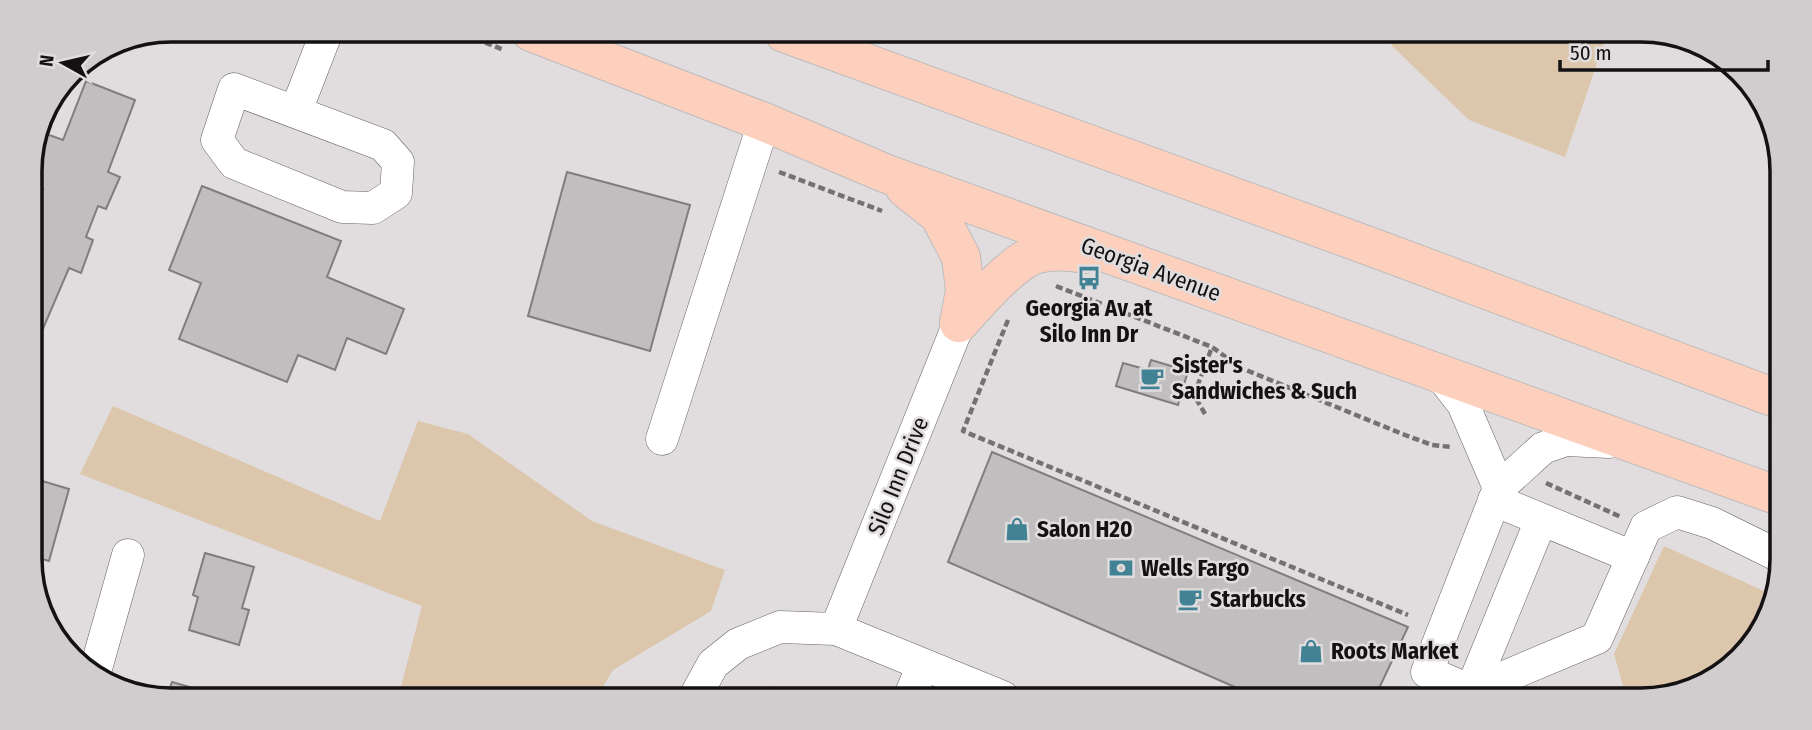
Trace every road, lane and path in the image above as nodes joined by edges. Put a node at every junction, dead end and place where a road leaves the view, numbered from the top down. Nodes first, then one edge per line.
1 (322, 42) edge
2 (557, 42) edge
3 (809, 42) edge
4 (296, 111) junction
5 (764, 122) junction
6 (887, 174) junction
7 (1127, 261) junction
8 (1013, 270) junction
9 (1012, 311) dead end
10 (959, 323) junction
11 (1212, 347) junction
12 (1439, 373) junction
13 (1770, 396) edge
14 (1205, 414) dead end
15 (662, 439) dead end
16 (1631, 443) junction
17 (1483, 451) junction
18 (1505, 485) junction
19 (1770, 493) edge
20 (1541, 520) junction
21 (1646, 527) junction
22 (1770, 552) edge
23 (128, 555) dead end
24 (1633, 557) junction
25 (1408, 615) dead end
26 (836, 629) junction
27 (96, 664) edge
28 (923, 665) junction
29 (700, 688) edge
30 (913, 688) edge
31 (980, 688) edge
32 (1464, 688) edge
33 (1472, 688) edge
34 (1478, 688) edge

1 - 4 street
2 - 5 main road, Georgia Avenue
3 - 13 main road
4 - 4 street
5 - 6 main road, Georgia Avenue
5 - 15 street
6 - 7 main road, Georgia Avenue
6 - 10 main road
7 - 8 main road
7 - 12 main road, Georgia Avenue
8 - 10 main road
8 - 11 path
9 - 25 path
10 - 26 street, Silo Inn Drive
11 - 14 path
11 - 17 path
12 - 16 main road, Georgia Avenue
12 - 17 street
16 - 18 street
16 - 19 main road, Georgia Avenue
17 - 18 street
18 - 20 street
18 - 21 path
18 - 32 street
20 - 24 street
20 - 33 street
21 - 22 street
21 - 24 street
23 - 27 street
24 - 34 street
26 - 28 street
26 - 29 street
28 - 30 street
28 - 31 street

